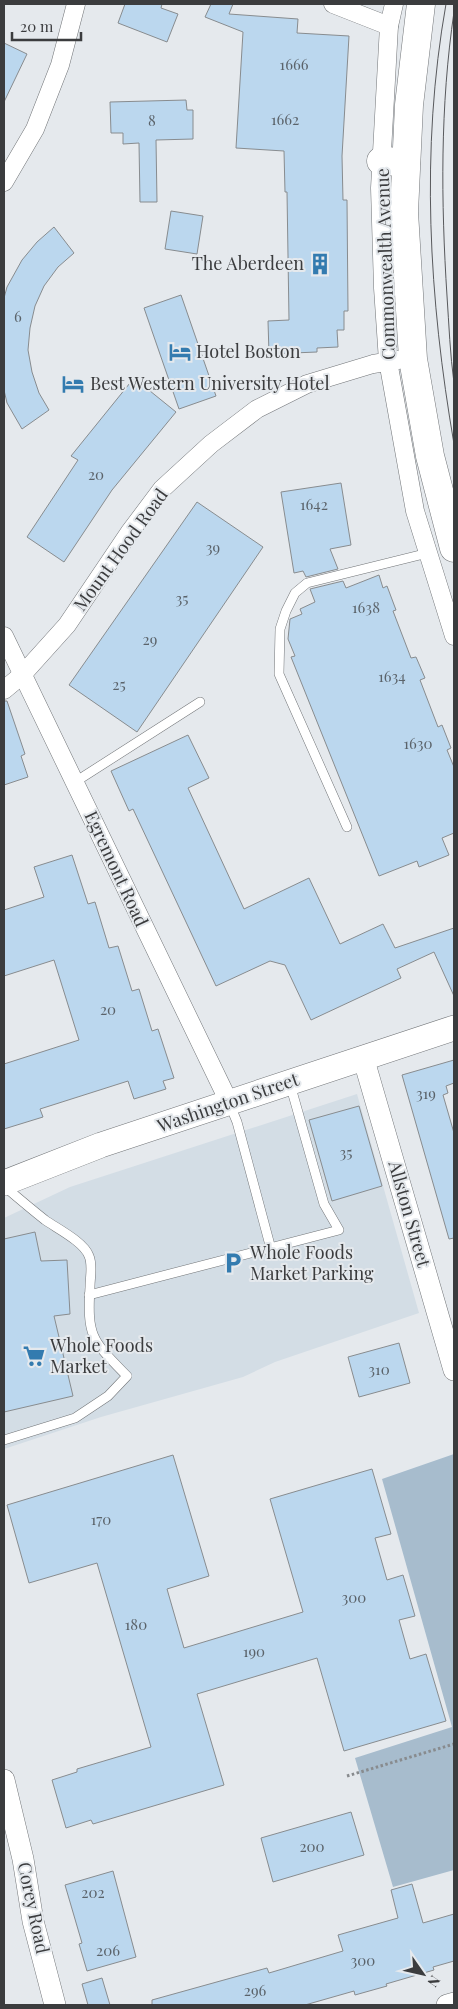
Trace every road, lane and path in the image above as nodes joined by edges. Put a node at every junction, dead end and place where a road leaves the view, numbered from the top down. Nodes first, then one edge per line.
1 (76, 4) edge
2 (333, 4) edge
3 (394, 4) edge
4 (420, 4) edge
5 (390, 26) junction
6 (394, 162) junction
7 (4, 182) edge
8 (401, 360) junction
9 (454, 548) edge
10 (428, 552) junction
11 (4, 636) edge
12 (454, 636) edge
13 (22, 675) junction
14 (4, 690) edge
15 (200, 702) dead end
16 (75, 782) junction
17 (347, 827) dead end
18 (454, 1028) edge
19 (363, 1057) junction
20 (289, 1082) junction
21 (229, 1102) junction
22 (4, 1184) edge
23 (271, 1249) junction
24 (90, 1295) junction
25 (454, 1370) edge
26 (4, 1440) edge
27 (454, 1744) edge
28 (347, 1776) dead end
29 (4, 1780) edge
30 (454, 2003) edge
31 (55, 2005) edge
32 (447, 2005) edge

1 - 7 street
2 - 5 street
3 - 5 street, Commonwealth Avenue
4 - 6 main road, Commonwealth Avenue
5 - 6 street, Commonwealth Avenue
6 - 8 main road, Commonwealth Avenue
8 - 9 main road, Commonwealth Avenue
8 - 10 street, Commonwealth Avenue
8 - 13 street, Mount Hood Road
10 - 12 street, Commonwealth Avenue
10 - 17 lane
11 - 13 street, Egremont Road
13 - 14 street, Mount Hood Road
13 - 16 street, Egremont Road
15 - 16 lane
16 - 21 street, Egremont Road
18 - 19 main road, Washington Street
19 - 20 main road, Washington Street
19 - 25 street, Allston Street
20 - 21 main road, Washington Street
20 - 23 lane
21 - 22 main road, Washington Street
21 - 23 lane
22 - 24 lane
23 - 24 lane
24 - 26 lane
27 - 28 path
29 - 31 street, Corey Road
30 - 32 street

